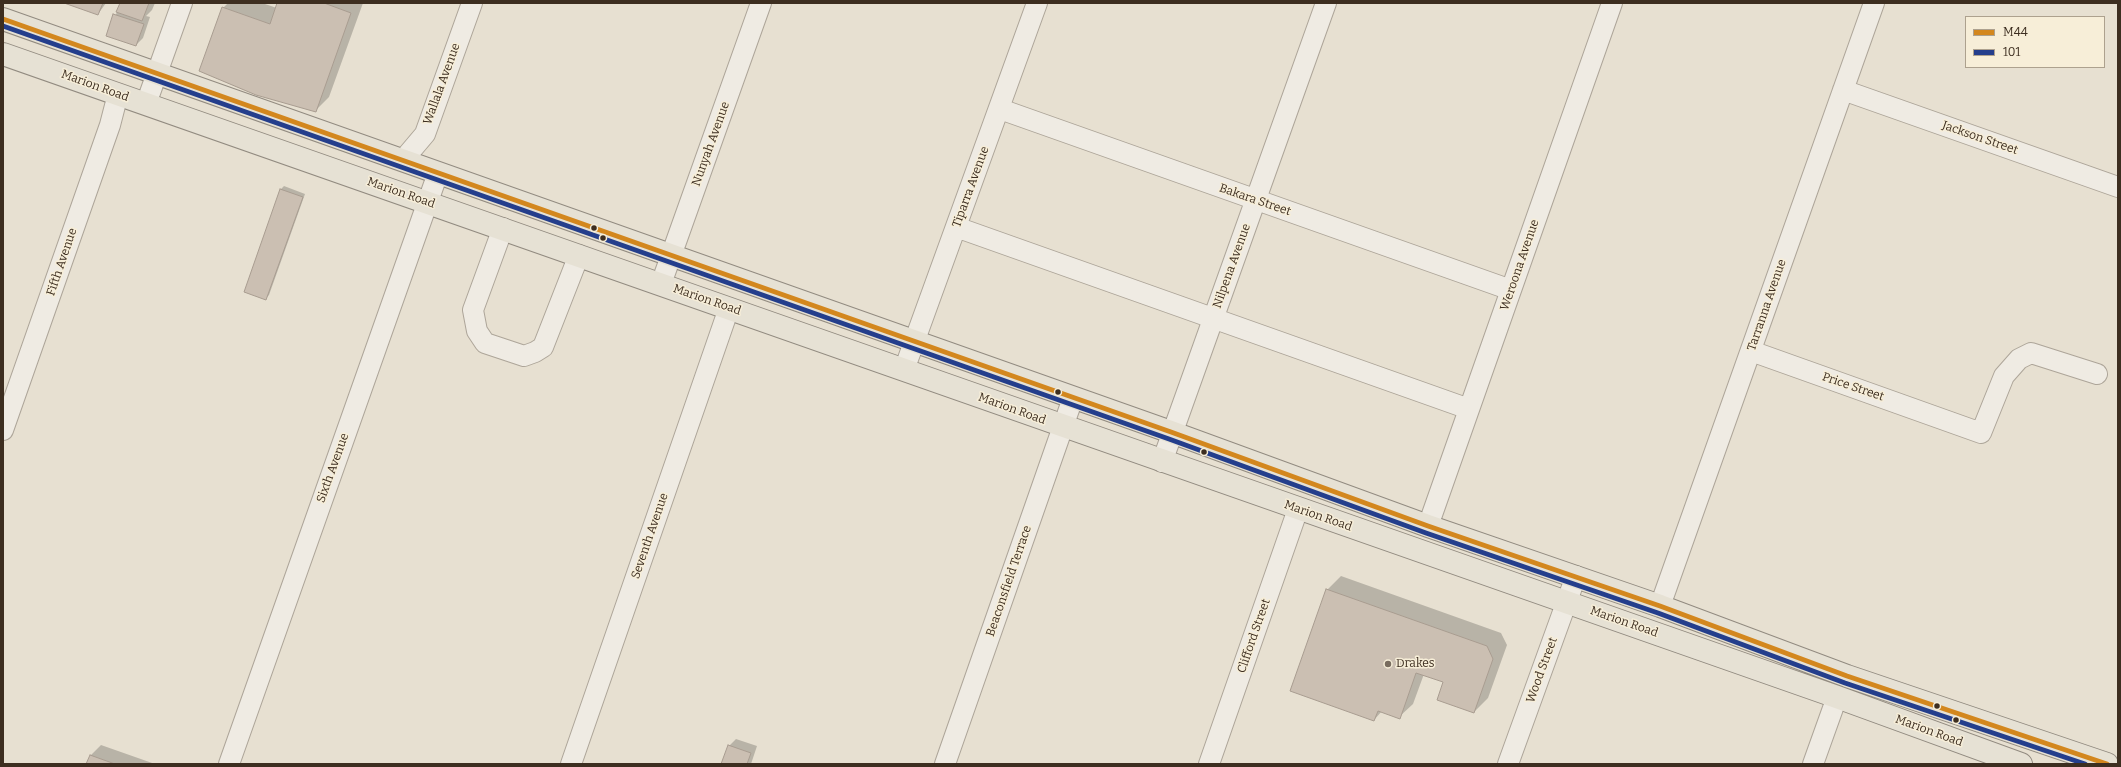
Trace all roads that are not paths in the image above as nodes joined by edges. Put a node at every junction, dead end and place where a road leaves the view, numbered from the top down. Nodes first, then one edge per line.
1 (182, 3) edge
2 (472, 3) edge
3 (761, 3) edge
4 (1037, 3) edge
5 (1326, 3) edge
6 (1612, 3) edge
7 (1874, 3) edge
8 (3, 19) edge
9 (3, 54) edge
10 (157, 73) junction
11 (1843, 90) junction
12 (118, 94) junction
13 (146, 104) junction
14 (1000, 109) junction
15 (403, 160) junction
16 (438, 173) junction
17 (2118, 187) edge
18 (1256, 201) junction
19 (428, 202) junction
20 (956, 227) junction
21 (503, 228) junction
22 (579, 255) junction
23 (672, 256) junction
24 (661, 284) junction
25 (1510, 290) junction
26 (729, 308) junction
27 (1213, 319) junction
28 (914, 342) junction
29 (1751, 351) junction
30 (904, 370) junction
31 (2097, 374) dead end
32 (1073, 398) junction
33 (1469, 409) junction
34 (1062, 426) junction
35 (3, 430) edge
36 (1171, 432) junction
37 (1162, 462) junction
38 (1334, 492) junction
39 (1298, 509) junction
40 (1428, 526) junction
41 (1576, 576) junction
42 (1566, 602) junction
43 (1660, 606) junction
44 (1837, 697) junction
45 (229, 764) edge
46 (571, 764) edge
47 (945, 764) edge
48 (1209, 764) edge
49 (1508, 764) edge
50 (1813, 764) edge
51 (2021, 764) edge
52 (2107, 764) edge

1 - 10 street
2 - 15 street, Wallala Avenue
3 - 23 street, Nunyah Avenue
4 - 14 street, Tiparra Avenue
5 - 18 street, Nilpena Avenue
6 - 25 street, Weroona Avenue
7 - 11 street, Tarranna Avenue
8 - 10 main road, Marion Road
9 - 12 main road, Marion Road
10 - 13 street
10 - 15 main road, Marion Road
11 - 17 street, Jackson Street
11 - 29 street, Tarranna Avenue
12 - 13 main road, Marion Road
12 - 35 street, Fifth Avenue
13 - 19 main road, Marion Road
14 - 18 street, Bakara Street
14 - 20 street, Tiparra Avenue
15 - 16 main road, Marion Road
16 - 19 street, Sixth Avenue
16 - 23 main road, Marion Road
18 - 25 street, Bakara Street
18 - 27 street, Nilpena Avenue
19 - 21 main road, Marion Road
19 - 45 street, Sixth Avenue
20 - 27 street
20 - 28 street, Tiparra Avenue
21 - 22 main road, Marion Road
21 - 22 street
22 - 24 main road, Marion Road
23 - 24 street, Nunyah Avenue
23 - 28 main road, Marion Road
24 - 26 main road, Marion Road
25 - 33 street, Weroona Avenue
26 - 30 main road, Marion Road
26 - 46 street, Seventh Avenue
27 - 33 street
27 - 36 street, Nilpena Avenue
28 - 30 street, Tiparra Avenue
28 - 32 main road, Marion Road
29 - 31 street, Price Street
29 - 43 street, Tarranna Avenue
30 - 34 main road, Marion Road
32 - 34 street, Beaconsfield Terrace
32 - 36 main road, Marion Road
33 - 40 street, Weroona Avenue
34 - 37 main road, Marion Road
34 - 47 street, Beaconsfield Terrace
36 - 37 street, Nilpena Avenue
36 - 38 main road, Marion Road
37 - 39 main road, Marion Road
38 - 39 main road
38 - 40 main road, Marion Road
39 - 42 main road, Marion Road
39 - 48 street, Clifford Street
40 - 41 main road, Marion Road
41 - 42 street, Wood Street
41 - 43 main road, Marion Road
42 - 44 main road, Marion Road
42 - 49 street, Wood Street
43 - 52 main road, Marion Road
44 - 50 street
44 - 51 main road, Marion Road

